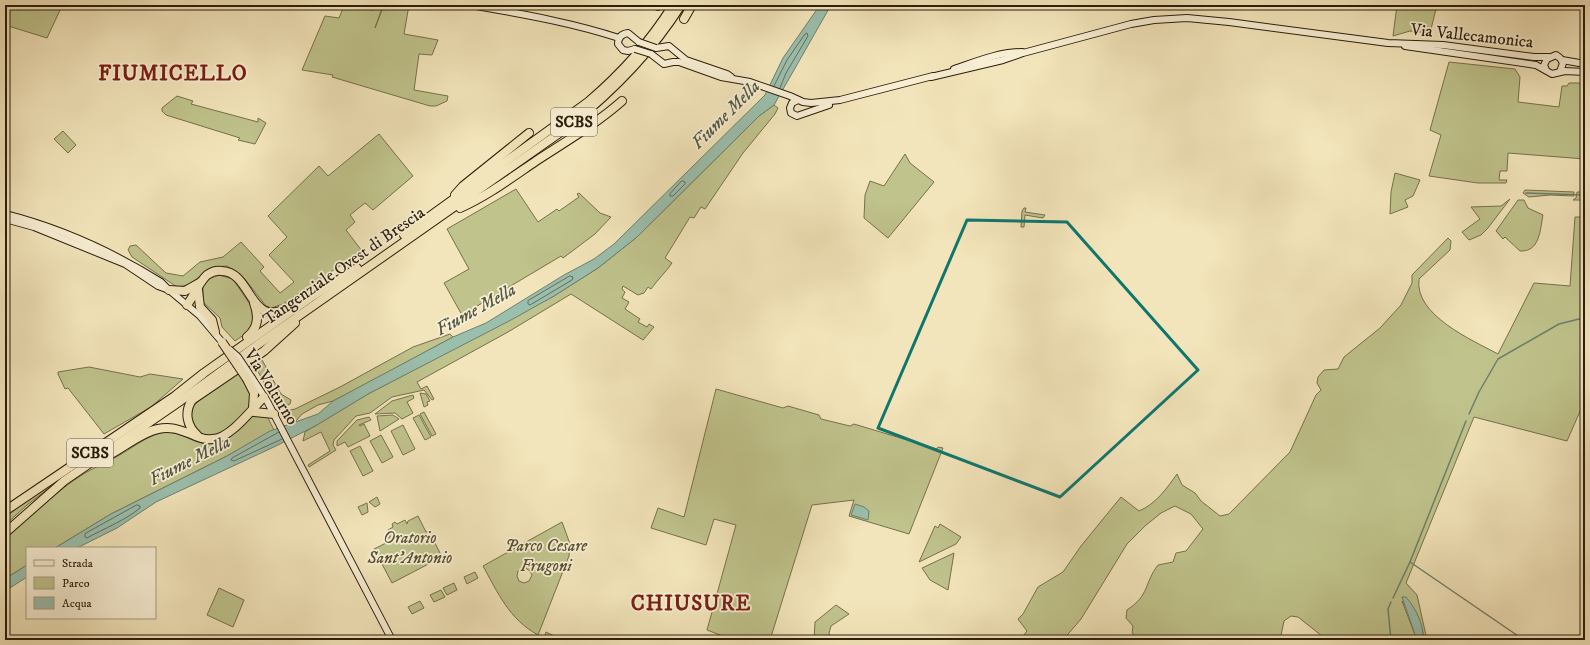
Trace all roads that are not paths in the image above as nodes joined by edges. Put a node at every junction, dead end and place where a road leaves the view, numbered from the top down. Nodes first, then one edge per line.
1 (471, 5) edge
2 (673, 5) edge
3 (681, 5) edge
4 (692, 5) edge
5 (684, 19) dead end
6 (619, 38) junction
7 (637, 40) junction
8 (1392, 43) junction
9 (658, 48) junction
10 (634, 49) junction
11 (675, 53) junction
12 (657, 57) junction
13 (1549, 57) junction
14 (1562, 60) junction
15 (673, 62) junction
16 (1585, 64) edge
17 (1546, 70) junction
18 (1560, 72) junction
19 (1585, 72) edge
20 (732, 78) junction
21 (780, 93) junction
22 (840, 100) junction
23 (622, 101) dead end
24 (800, 101) junction
25 (790, 105) junction
26 (804, 113) junction
27 (530, 133) dead end
28 (443, 211) junction
29 (5, 214) edge
30 (5, 219) edge
31 (348, 274) junction
32 (198, 286) junction
33 (168, 290) junction
34 (253, 300) junction
35 (185, 304) junction
36 (312, 307) junction
37 (215, 332) junction
38 (222, 342) joint
39 (249, 378) junction
40 (175, 396) junction
41 (265, 399) junction
42 (251, 412) junction
43 (274, 415) junction
44 (200, 437) junction
45 (84, 467) junction
46 (5, 511) edge
47 (5, 533) edge
48 (392, 640) edge

1 - 6 main road
2 - 28 highway, Tangenziale Ovest di Brescia / SCBS
3 - 28 highway, Tangenziale Ovest di Brescia / SCBS
4 - 5 highway
6 - 7 main road
6 - 10 main road
7 - 9 main road, bridge
7 - 10 main road
8 - 13 main road, Via Vallecamonica
8 - 17 main road, Via Vallecamonica
8 - 22 main road, Via Vallecamonica
9 - 11 main road
9 - 12 main road
10 - 12 main road, bridge
11 - 15 main road
11 - 20 main road
12 - 15 main road
13 - 14 main road
13 - 17 main road
14 - 16 main road
14 - 18 main road
15 - 20 main road
17 - 18 main road
18 - 19 main road
20 - 21 main road
21 - 24 main road
21 - 25 main road
22 - 24 main road, Via Vallecamonica
22 - 26 main road, Via Vallecamonica
23 - 28 highway
24 - 25 main road
24 - 26 main road
25 - 26 main road
27 - 28 highway
28 - 31 highway, Tangenziale Ovest di Brescia / SCBS
28 - 36 highway, Tangenziale Ovest di Brescia / SCBS
29 - 33 main road, Via Volturno
30 - 33 main road, Via Volturno
31 - 34 highway
31 - 40 highway, Tangenziale Ovest di Brescia / SCBS
32 - 33 highway
32 - 34 highway
32 - 35 highway
32 - 37 highway
33 - 35 main road, Via Volturno
34 - 40 highway
35 - 37 main road, Via Volturno
36 - 44 highway
36 - 45 highway, Tangenziale Ovest di Brescia / SCBS
37 - 38 main road, Via Volturno
38 - 39 highway, bridge
39 - 41 main road, Via Volturno
39 - 42 highway
40 - 46 highway, Tangenziale Ovest di Brescia / SCBS
41 - 42 highway
41 - 43 main road, Via Volturno
42 - 43 highway
42 - 44 highway
43 - 48 main road, Via Volturno
44 - 45 highway
45 - 47 highway, Tangenziale Ovest di Brescia / SCBS

